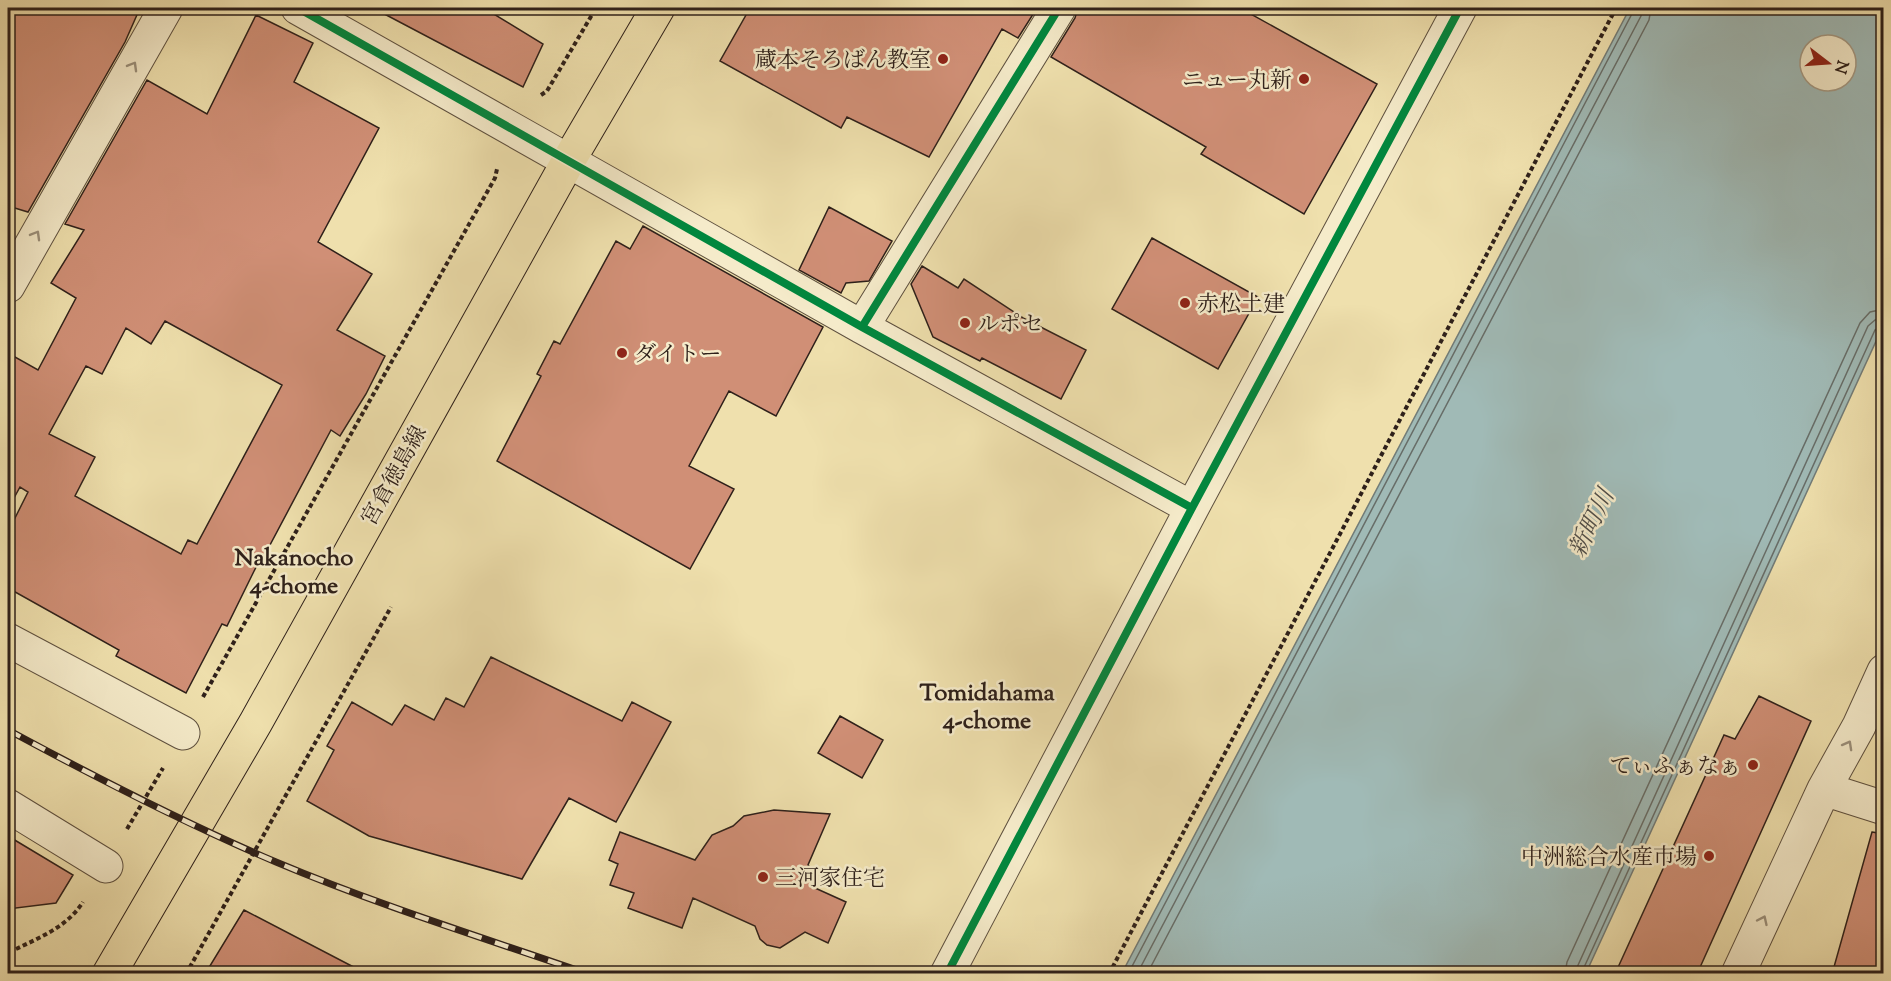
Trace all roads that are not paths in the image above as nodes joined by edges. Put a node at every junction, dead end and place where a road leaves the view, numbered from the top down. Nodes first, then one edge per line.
1 (166, 8) edge
2 (658, 8) edge
3 (1059, 8) edge
4 (1460, 8) edge
5 (315, 12) edge
6 (569, 160) junction
7 (8, 286) edge
8 (862, 327) junction
9 (1192, 508) junction
10 (8, 640) edge
11 (1884, 671) edge
12 (183, 733) road end
13 (1824, 789) junction
14 (8, 806) edge
15 (1884, 808) edge
16 (106, 866) dead end
17 (109, 974) edge
18 (947, 974) edge
19 (1738, 974) edge

7 -> 1 street
2 - 6 main road, 宮倉徳島線
3 - 8 street
4 - 9 street
5 - 6 street
6 - 8 street
6 - 17 main road, 宮倉徳島線
8 - 9 street
9 - 18 street
10 - 12 street
13 -> 11 street
13 - 15 street
19 -> 13 street
14 - 16 street

